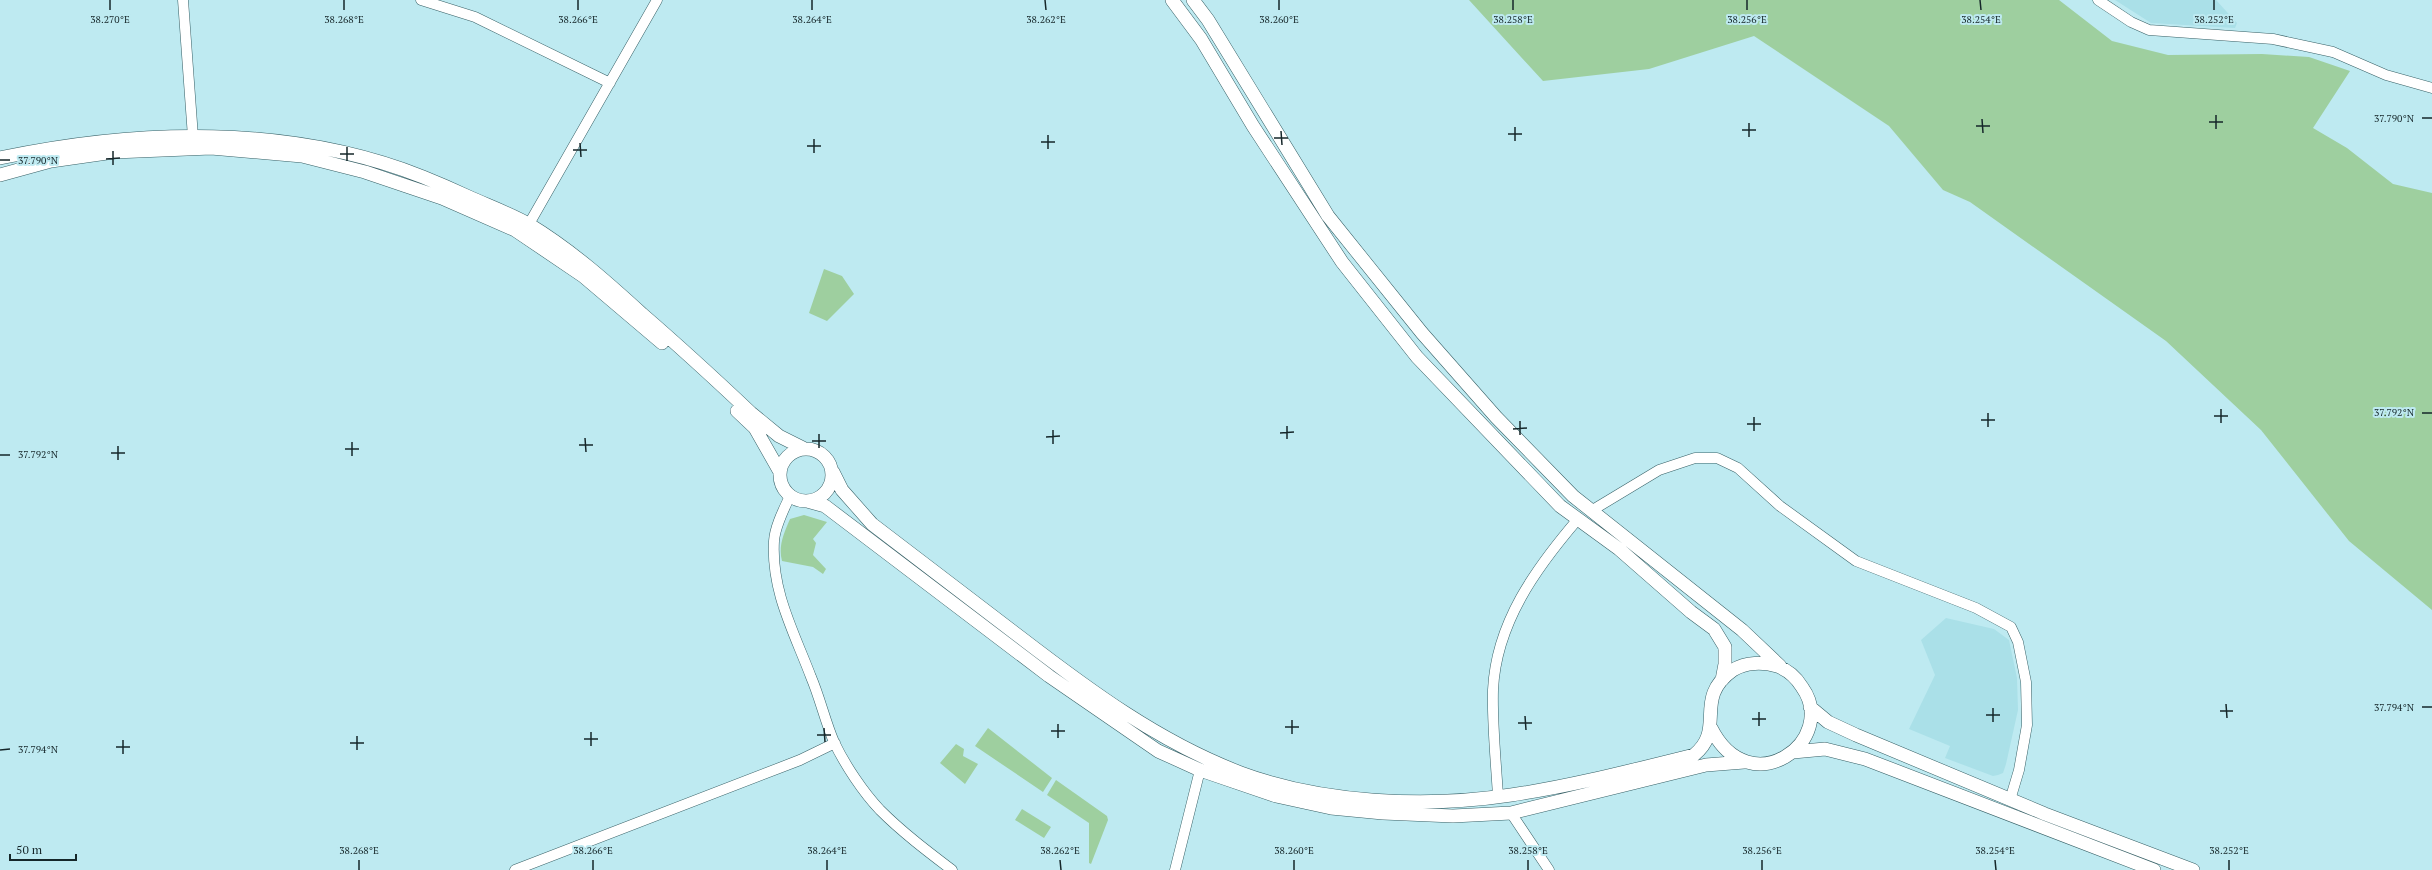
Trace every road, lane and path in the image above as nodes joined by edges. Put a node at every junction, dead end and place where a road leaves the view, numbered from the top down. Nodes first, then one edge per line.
1 (183, 0) edge
2 (421, 0) edge
3 (658, 0) edge
4 (1172, 0) edge
5 (1193, 0) edge
6 (2098, 0) edge
7 (610, 84) junction
8 (2432, 88) edge
9 (193, 137) junction
10 (0, 158) edge
11 (0, 175) edge
12 (529, 224) junction
13 (803, 448) junction
14 (780, 472) junction
15 (833, 472) junction
16 (790, 496) junction
17 (807, 501) junction
18 (1591, 511) junction
19 (1578, 519) junction
20 (1783, 668) junction
21 (1722, 680) junction
22 (1810, 707) junction
23 (1711, 728) junction
24 (835, 743) junction
25 (1793, 752) junction
26 (1746, 762) junction
27 (1200, 770) junction
28 (1498, 796) junction
29 (2010, 800) junction
30 (1511, 813) junction
31 (515, 870) edge
32 (952, 870) edge
33 (1175, 870) edge
34 (1549, 870) edge
35 (2154, 870) edge
36 (2194, 870) edge

1 - 9 street
2 - 7 street
3 - 7 street
4 - 19 street
5 - 18 street
6 - 8 street
7 - 12 street
9 - 10 street
9 - 12 street
11 - 14 street
12 - 13 street
13 - 14 street
13 - 15 street
14 - 16 street
15 - 17 street
15 - 28 street
16 - 17 street
16 - 24 street
17 - 27 street
18 - 20 street
18 - 29 street
19 - 21 street
19 - 28 street
20 - 21 street
20 - 22 street
21 - 23 street
22 - 25 street
22 - 29 street
23 - 26 street
23 - 28 street
24 - 31 street
24 - 32 street
25 - 26 street
25 - 35 street
26 - 30 street
27 - 30 street
27 - 33 street
29 - 36 street
30 - 34 street

